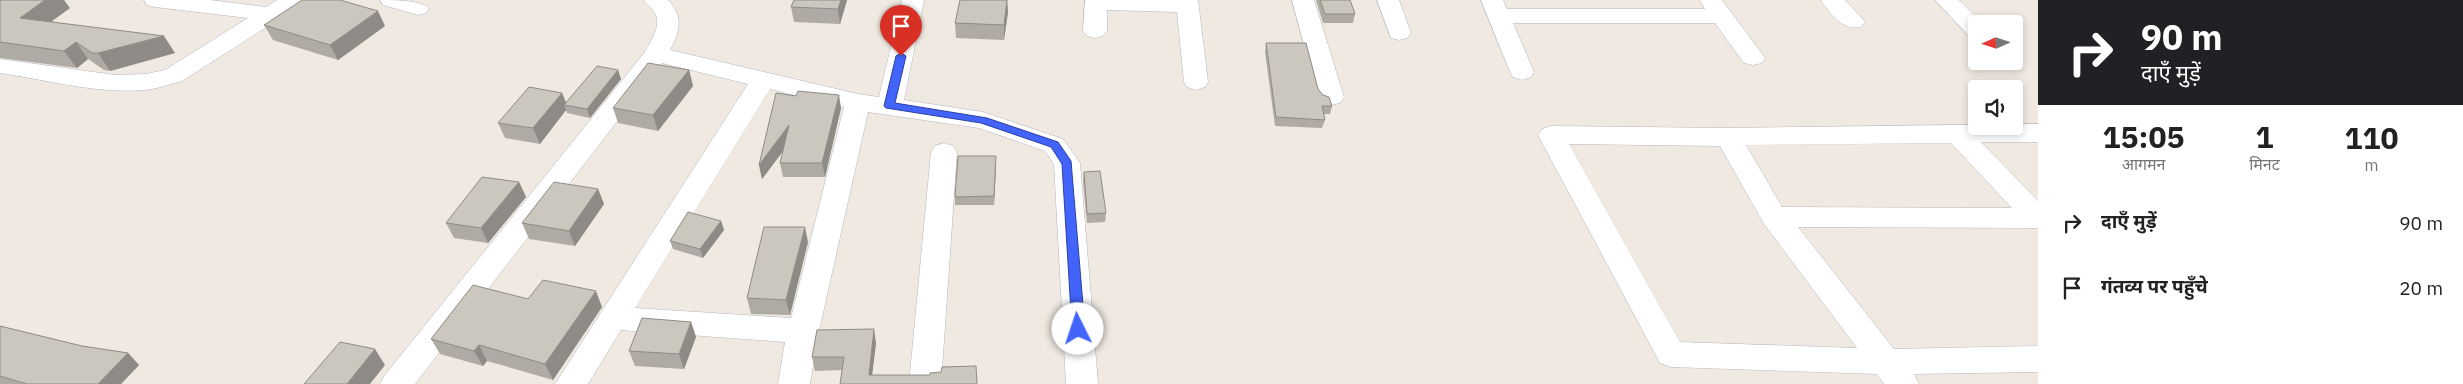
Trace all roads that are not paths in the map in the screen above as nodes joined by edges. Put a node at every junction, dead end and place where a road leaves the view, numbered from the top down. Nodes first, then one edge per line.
1 (155, 0) edge
2 (293, 0) edge
3 (391, 0) edge
4 (655, 0) edge
5 (913, 0) edge
6 (1303, 0) edge
7 (1388, 0) edge
8 (1832, 0) edge
9 (1946, 0) edge
10 (1096, 2) edge
11 (1188, 2) edge
12 (418, 8) dead end
13 (1495, 8) edge
14 (1716, 8) edge
15 (268, 14) junction
16 (1853, 22) dead end
17 (1968, 22) edge
18 (1095, 31) dead end
19 (1399, 33) dead end
20 (656, 54) junction
21 (1754, 58) dead end
22 (0, 66) edge
23 (1522, 72) dead end
24 (763, 80) junction
25 (1196, 82) dead end
26 (1331, 97) edge
27 (858, 102) junction
28 (890, 106) junction
29 (2038, 133) edge
30 (1959, 135) junction
31 (1728, 137) junction
32 (944, 152) dead end
33 (1774, 217) junction
34 (2038, 218) edge
35 (613, 318) junction
36 (803, 331) junction
37 (2038, 360) edge
38 (1894, 373) edge
39 (396, 384) edge
40 (571, 384) edge
41 (794, 384) edge
42 (925, 384) edge
43 (1082, 384) edge

1 - 15 street
2 - 15 street
3 - 12 street
4 - 20 street
5 - 28 street
6 - 26 street
7 - 19 street
8 - 16 street
9 - 17 street
10 - 11 street
10 - 18 street
11 - 25 street
13 - 14 street
13 - 23 street
14 - 21 street
15 - 22 street
20 - 24 street
20 - 39 street
24 - 27 street
24 - 35 street
27 - 28 street
27 - 36 street
28 - 43 street
29 - 30 street
30 - 31 street
30 - 34 street
31 - 33 street
31 - 38 street
32 - 42 street
33 - 34 street
33 - 38 street
35 - 36 street
35 - 40 street
36 - 41 street
37 - 38 street

